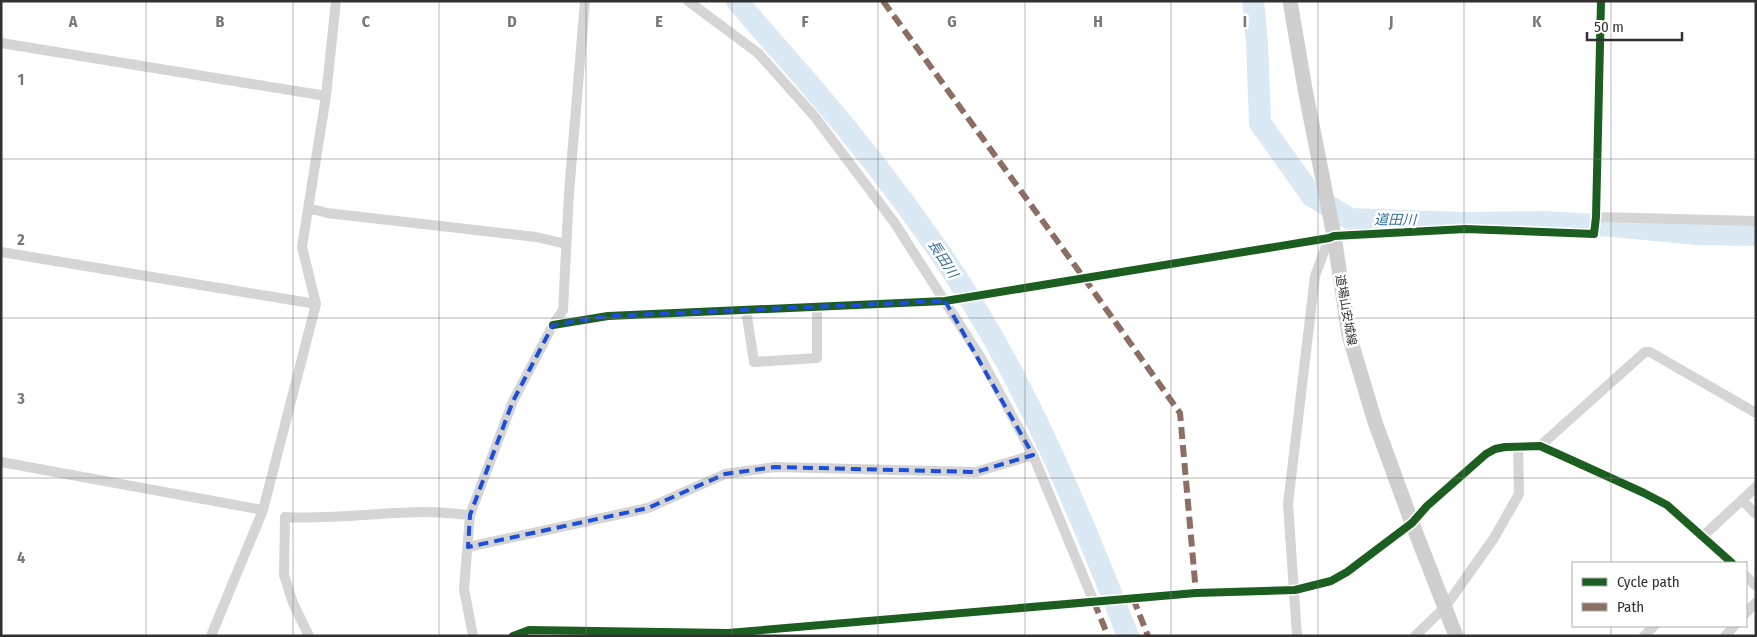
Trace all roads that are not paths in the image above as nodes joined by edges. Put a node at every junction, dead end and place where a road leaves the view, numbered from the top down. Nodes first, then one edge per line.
1 (336, 1) edge
2 (585, 1) edge
3 (688, 1) edge
4 (1290, 1) edge
5 (1601, 1) edge
6 (1, 43) edge
7 (326, 96) junction
8 (309, 208) junction
9 (1596, 217) junction
10 (1756, 221) edge
11 (1331, 237) junction
12 (566, 244) junction
13 (1, 252) edge
14 (945, 301) junction
15 (316, 304) junction
16 (816, 307) junction
17 (746, 310) junction
18 (553, 325) junction
19 (1756, 413) edge
20 (1540, 446) junction
21 (1518, 447) junction
22 (1033, 455) junction
23 (1, 462) edge
24 (1756, 487) edge
25 (1742, 500) junction
26 (263, 510) junction
27 (1756, 514) edge
28 (470, 515) junction
29 (1412, 524) junction
30 (1702, 537) junction
31 (468, 547) junction
32 (1726, 561) edge
33 (1747, 577) edge
34 (1756, 586) edge
35 (1295, 590) junction
36 (1094, 602) junction
37 (1756, 602) edge
38 (1446, 606) junction
39 (1747, 612) edge
40 (1653, 627) edge
41 (700, 634) edge
42 (211, 636) edge
43 (309, 636) edge
44 (473, 636) edge
45 (513, 636) edge
46 (1297, 636) edge
47 (1415, 636) edge
48 (1456, 636) edge
49 (1644, 636) edge

1 - 7 street
2 - 12 street
3 - 14 street
4 - 11 main road, 道場山安城線
5 - 9 street
6 - 7 street
7 - 8 street
8 - 12 street
8 - 15 street
9 - 10 street
9 - 11 street
11 - 14 street
11 - 29 main road, 道場山安城線
11 - 35 street
12 - 18 street
13 - 15 street
14 - 16 street
14 - 22 street
15 - 26 street
16 - 17 street
16 - 17 street
17 - 18 street
18 - 28 street
19 - 20 street
20 - 21 street
20 - 30 street
21 - 29 street
21 - 38 street
22 - 31 street
22 - 36 street
23 - 26 street
24 - 25 street
25 - 27 street
25 - 30 street
26 - 42 street
28 - 31 street
28 - 43 street
29 - 35 street
29 - 38 main road, 道場山安城線
30 - 32 street
31 - 44 street
33 - 34 street
35 - 36 street
35 - 46 street
36 - 41 street
37 - 39 street
38 - 47 street
38 - 48 main road, 道場山安城線
40 - 49 street
41 - 45 street

